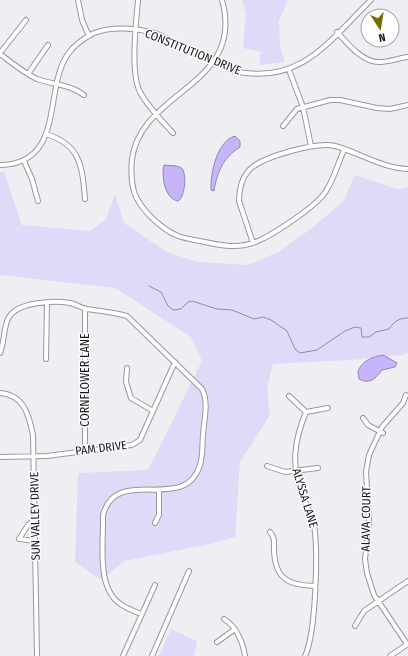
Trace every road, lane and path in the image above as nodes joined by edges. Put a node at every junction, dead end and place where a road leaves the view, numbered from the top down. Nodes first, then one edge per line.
1 (78, 0) edge
2 (138, 0) edge
3 (222, 0) edge
4 (371, 0) edge
5 (26, 20) dead end
6 (136, 29) junction
7 (337, 32) junction
8 (89, 36) junction
9 (48, 45) dead end
10 (0, 54) edge
11 (408, 57) edge
12 (214, 62) junction
13 (289, 70) junction
14 (28, 74) junction
15 (58, 84) junction
16 (84, 95) dead end
17 (408, 105) edge
18 (303, 107) junction
19 (156, 114) junction
20 (283, 126) dead end
21 (173, 133) dead end
22 (46, 134) junction
23 (311, 146) junction
24 (344, 150) junction
25 (24, 161) junction
26 (0, 165) edge
27 (408, 169) edge
28 (85, 198) dead end
29 (38, 201) dead end
30 (253, 243) junction
31 (47, 303) junction
32 (85, 309) junction
33 (0, 352) edge
34 (46, 359) dead end
35 (174, 362) junction
36 (127, 368) dead end
37 (0, 393) edge
38 (406, 395) dead end
39 (289, 396) dead end
40 (328, 408) dead end
41 (153, 411) junction
42 (306, 412) junction
43 (363, 418) dead end
44 (381, 433) junction
45 (85, 451) junction
46 (34, 456) junction
47 (0, 457) edge
48 (267, 466) dead end
49 (318, 468) dead end
50 (294, 471) junction
51 (159, 490) junction
52 (35, 519) junction
53 (155, 523) dead end
54 (270, 532) dead end
55 (35, 541) junction
56 (189, 571) dead end
57 (408, 581) edge
58 (155, 585) dead end
59 (314, 586) junction
60 (378, 601) junction
61 (141, 614) junction
62 (224, 619) dead end
63 (355, 626) dead end
64 (235, 630) junction
65 (217, 642) dead end
66 (407, 644) edge
67 (37, 656) edge
68 (123, 656) edge
69 (152, 656) edge
70 (245, 656) edge
71 (305, 656) edge
72 (390, 656) edge

1 - 8 street
2 - 6 street
3 - 12 street
4 - 7 street, CONSTITUTION DRIVE
5 - 10 street
6 - 8 street, CONSTITUTION DRIVE
6 - 12 street, CONSTITUTION DRIVE
6 - 19 street
7 - 11 street
7 - 13 street, CONSTITUTION DRIVE
8 - 15 street, CONSTITUTION DRIVE
9 - 14 street
10 - 14 street
12 - 13 street, CONSTITUTION DRIVE
12 - 19 street
13 - 18 street
14 - 15 street
15 - 16 street
15 - 22 street, CONSTITUTION DRIVE
17 - 18 street
18 - 20 street
18 - 23 street
19 - 21 street
19 - 30 street
22 - 25 street, CONSTITUTION DRIVE
22 - 28 street
23 - 24 street
23 - 30 street
24 - 27 street
24 - 30 street
25 - 26 street
25 - 29 street
31 - 32 street
31 - 33 street
31 - 34 street
32 - 35 street
32 - 45 street, CORNFLOWER LANE
35 - 41 street, PAM DRIVE
35 - 51 street
36 - 41 street
37 - 46 street, SUN VALLEY DRIVE
38 - 44 street, ALAVA COURT
39 - 42 street
40 - 42 street
41 - 45 street, PAM DRIVE
42 - 50 street, ALYSSA LANE
43 - 44 street
44 - 60 street, ALAVA COURT
45 - 46 street, PAM DRIVE
46 - 47 street, PAM DRIVE
46 - 52 street, SUN VALLEY DRIVE
48 - 50 street
49 - 50 street
50 - 59 street, ALYSSA LANE
51 - 53 street
51 - 61 street
52 - 55 street, SUN VALLEY DRIVE
52 - 55 street
54 - 59 street
55 - 67 street, SUN VALLEY DRIVE
56 - 69 street
57 - 60 street
58 - 61 street
59 - 71 street, ALYSSA LANE
60 - 63 street
60 - 66 street, ALAVA COURT
61 - 68 street
62 - 64 street
64 - 65 street
64 - 70 street
66 - 72 street

